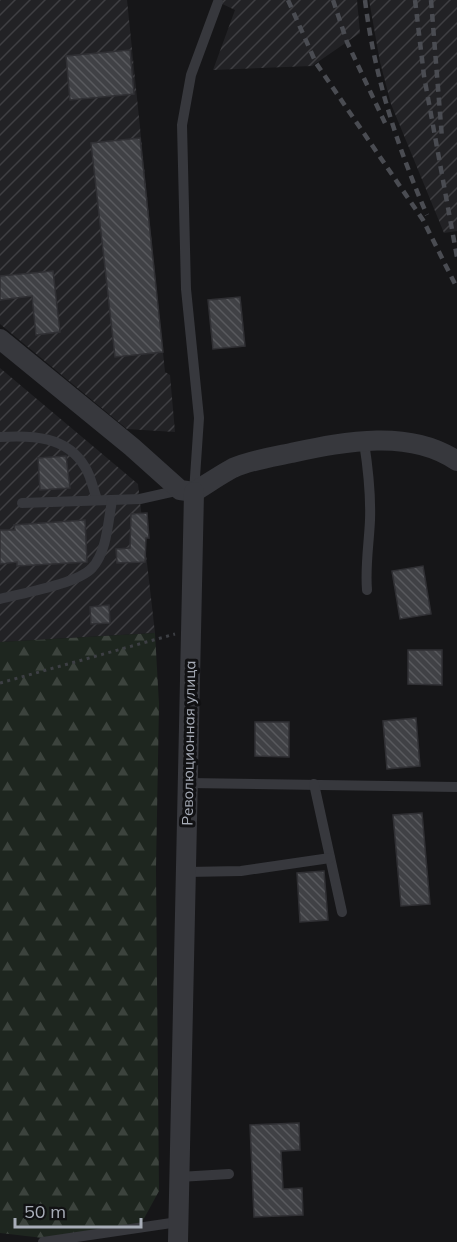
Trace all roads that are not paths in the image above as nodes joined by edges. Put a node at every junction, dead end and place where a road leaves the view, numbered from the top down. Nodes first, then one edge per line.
1 (218, 2) dead end
2 (0, 339) edge
3 (0, 437) edge
4 (364, 441) junction
5 (457, 461) edge
6 (187, 491) junction
7 (97, 499) junction
8 (112, 501) junction
9 (22, 503) dead end
10 (367, 590) dead end
11 (0, 599) edge
12 (189, 783) junction
13 (314, 784) junction
14 (457, 786) edge
15 (330, 858) junction
16 (187, 872) junction
17 (342, 912) dead end
18 (229, 1174) dead end
19 (178, 1177) junction
20 (178, 1222) junction
21 (43, 1242) edge
22 (178, 1242) edge

1 - 6 lane
2 - 6 street
3 - 7 lane
4 - 5 street
4 - 6 street
4 - 10 lane
6 - 8 lane
6 - 12 street, Революционная улица
7 - 8 lane
7 - 9 lane
8 - 11 lane
12 - 13 lane
12 - 16 street, Революционная улица
13 - 14 lane
13 - 15 lane
15 - 16 lane
15 - 17 lane
16 - 19 street, Революционная улица
18 - 19 lane
19 - 20 street, Революционная улица
20 - 21 lane
20 - 22 street, Революционная улица

